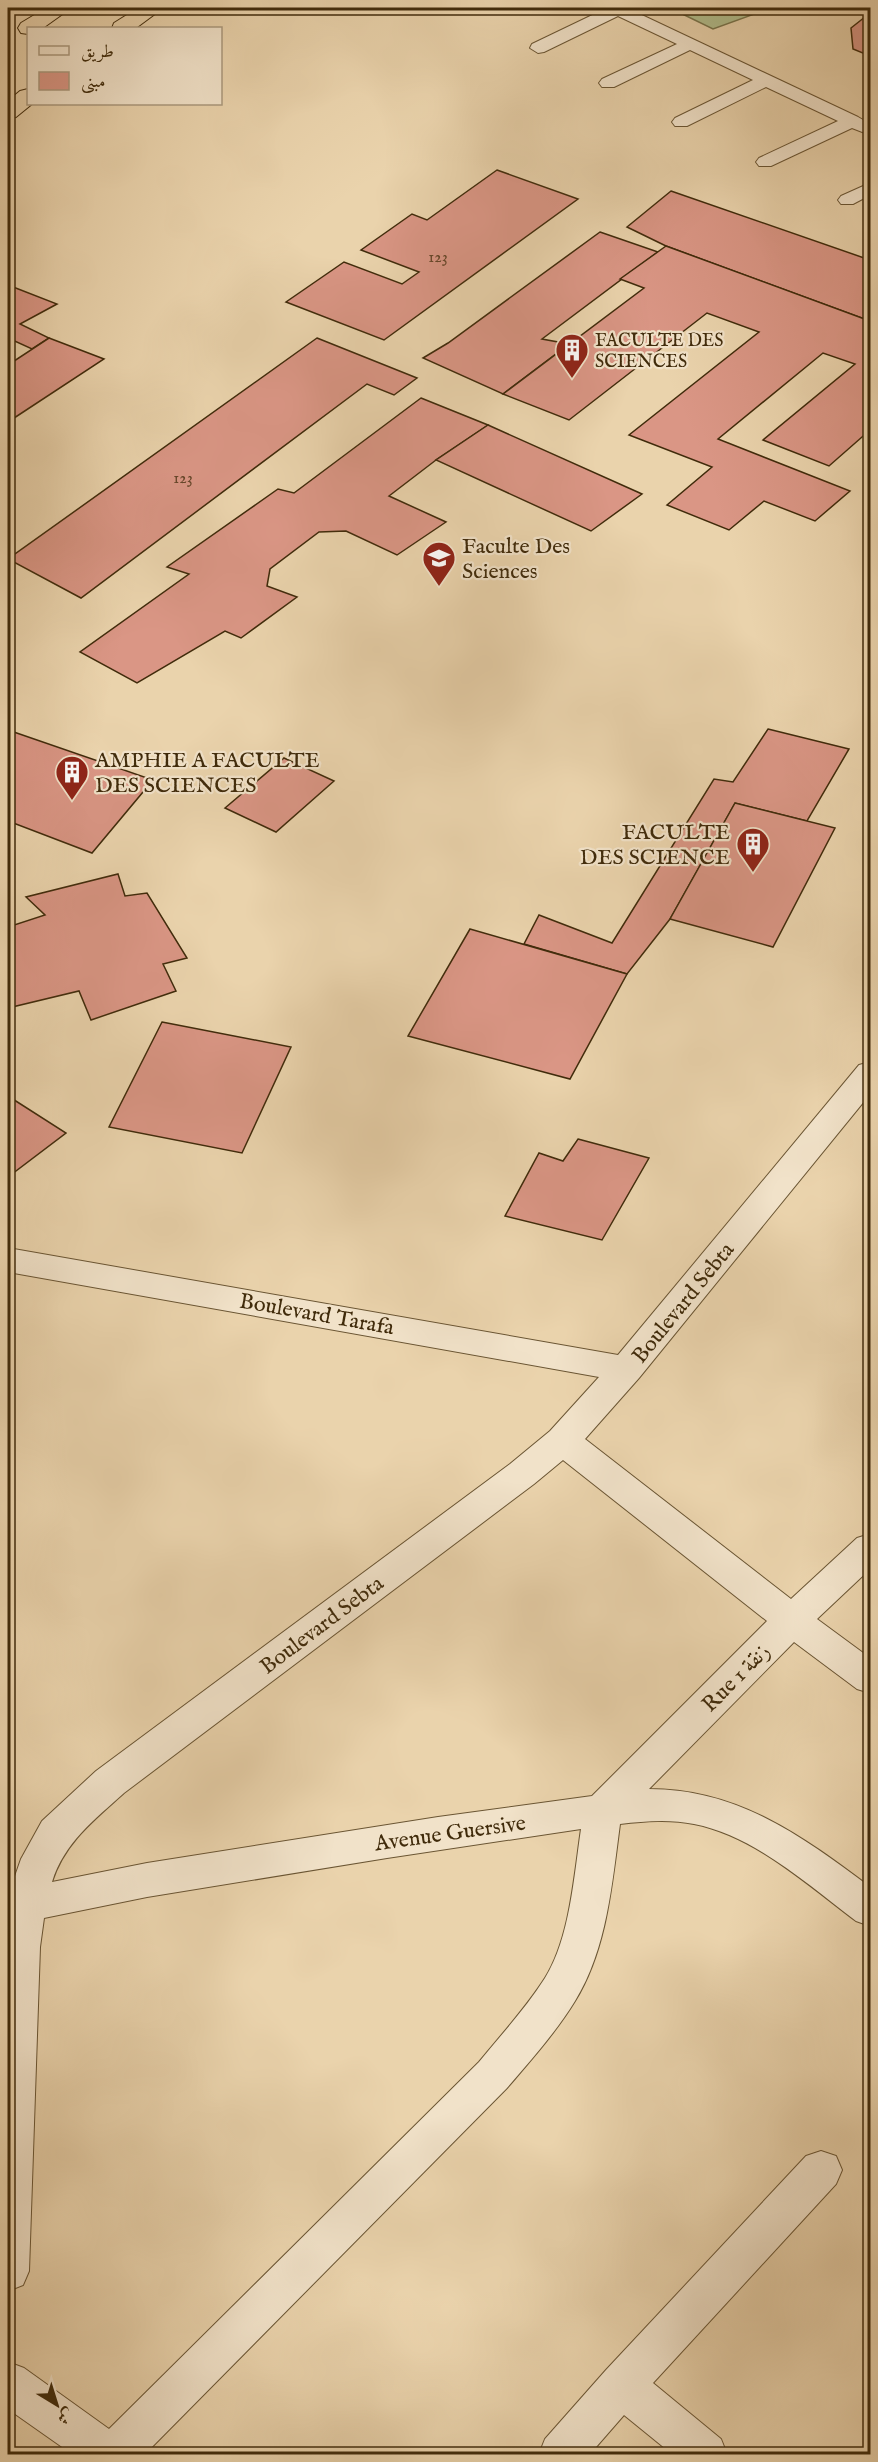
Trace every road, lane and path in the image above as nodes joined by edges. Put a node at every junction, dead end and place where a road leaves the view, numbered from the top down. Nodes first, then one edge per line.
1 (60, 8) edge
2 (152, 8) edge
3 (617, 8) edge
4 (32, 27) edge
5 (124, 27) edge
6 (690, 44) junction
7 (538, 48) dead end
8 (767, 80) junction
9 (608, 83) dead end
10 (27, 97) edge
11 (8, 111) edge
12 (852, 121) junction
13 (681, 122) dead end
14 (870, 130) edge
15 (765, 162) dead end
16 (870, 188) edge
17 (847, 200) dead end
18 (870, 1073) edge
19 (8, 1260) edge
20 (627, 1369) junction
21 (562, 1440) junction
22 (870, 1548) edge
23 (792, 1620) junction
24 (870, 1678) edge
25 (603, 1810) junction
26 (16, 1909) edge
27 (870, 1909) edge
28 (821, 2170) dead end
29 (8, 2271) edge
30 (8, 2383) edge
31 (622, 2385) junction
32 (108, 2454) edge
33 (115, 2454) edge
34 (561, 2454) edge
35 (705, 2454) edge

1 - 4 highway
2 - 5 highway
3 - 6 lane
3 - 7 lane
6 - 8 lane
6 - 9 lane
8 - 12 lane
8 - 13 lane
10 - 11 highway
12 - 14 lane
12 - 15 lane
16 - 17 lane
18 - 20 street, Boulevard Sebta
19 - 20 street, Boulevard Tarafa
20 - 21 street, Boulevard Sebta
21 - 23 street
21 - 26 street, Boulevard Sebta
22 - 23 street, Rue 1 زنقة
23 - 24 street
23 - 25 street, Rue 1 زنقة
25 - 26 street, Avenue Guersive
25 - 27 street, Avenue Guersive
25 - 33 street
26 - 29 street, Boulevard Sebta
28 - 31 street
30 - 32 street
31 - 34 street
31 - 35 street

